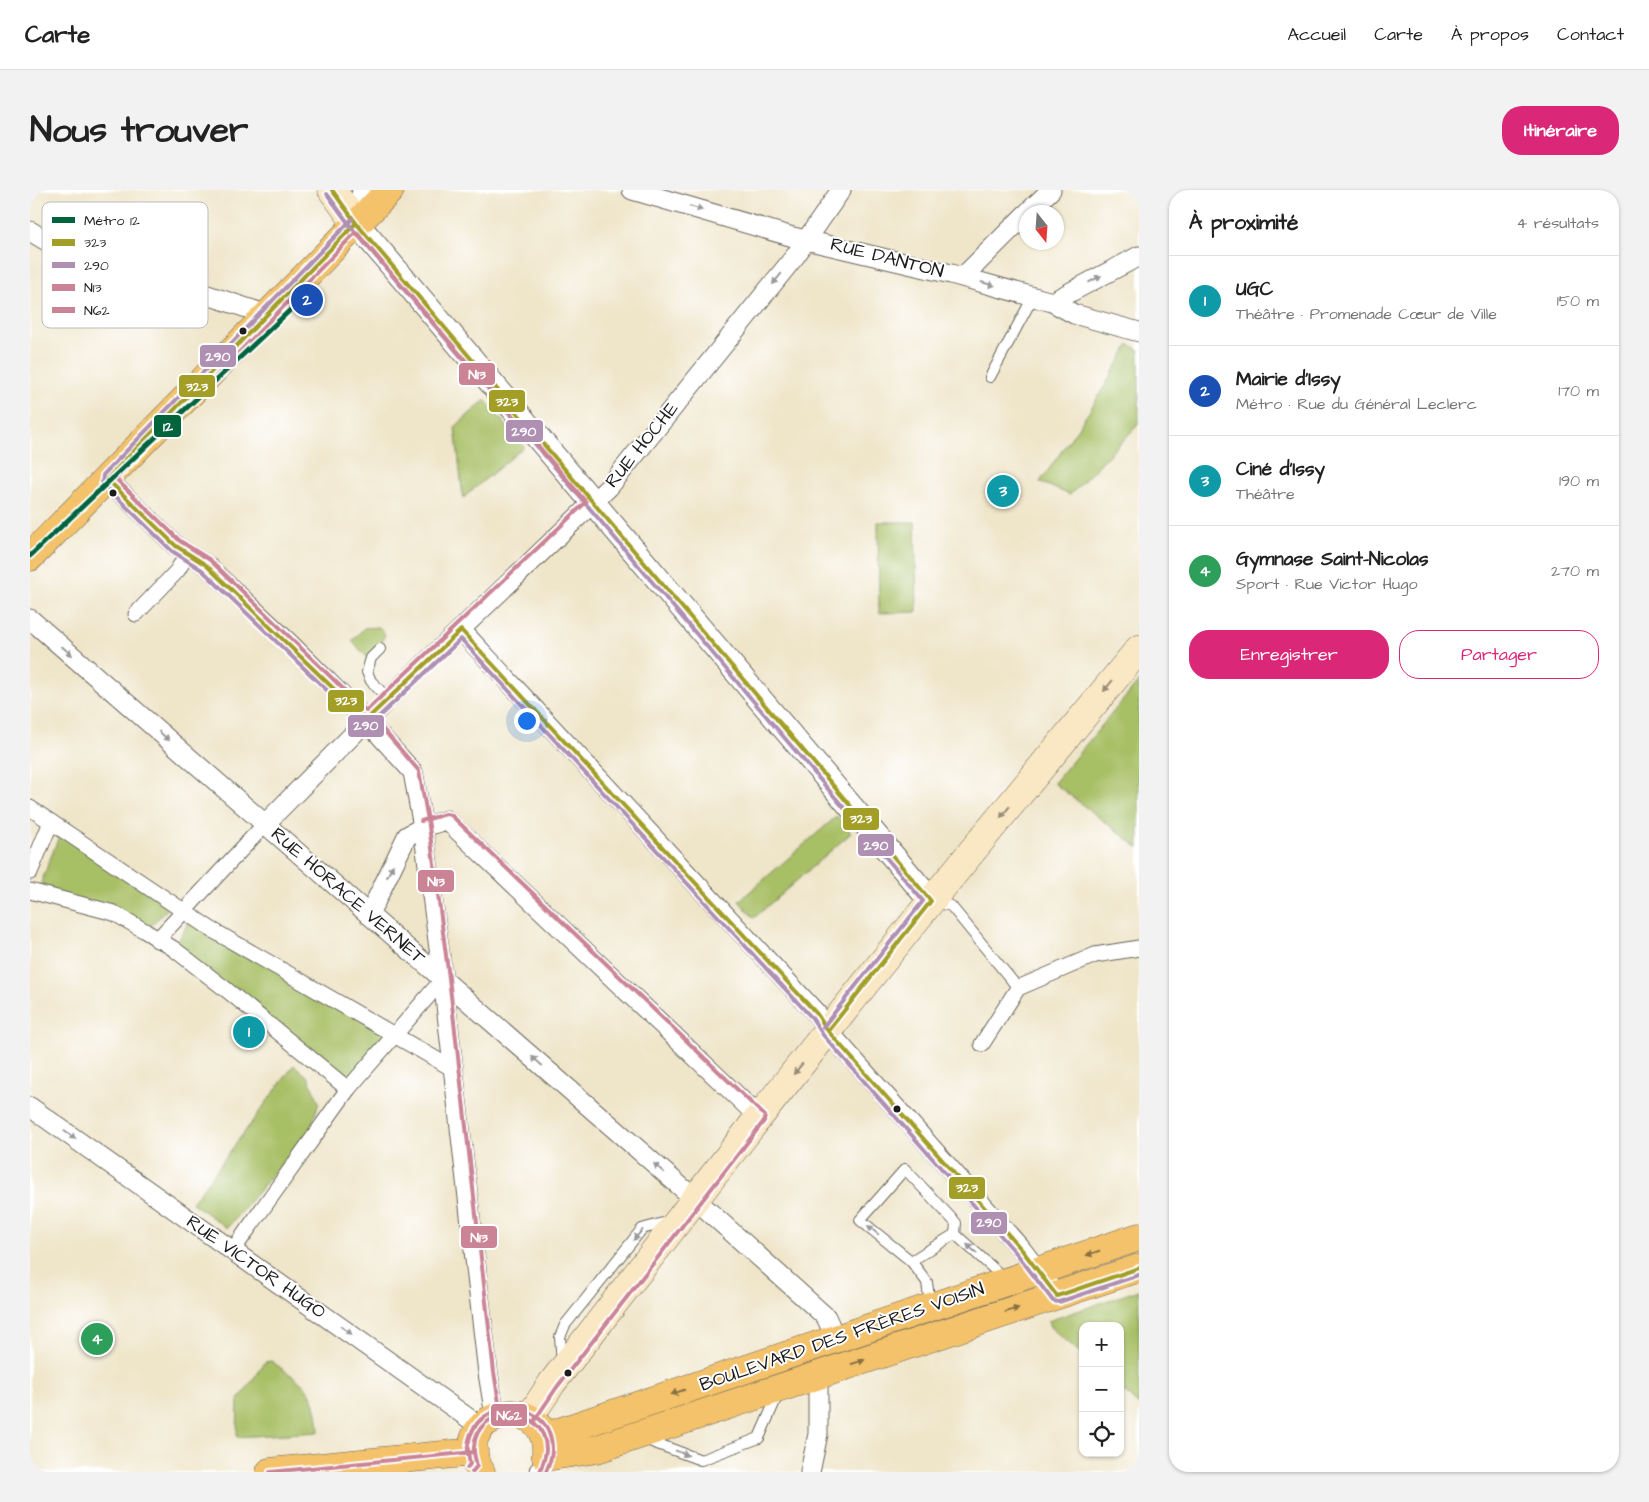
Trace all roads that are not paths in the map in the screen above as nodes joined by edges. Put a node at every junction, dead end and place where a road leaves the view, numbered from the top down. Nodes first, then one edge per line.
1 (332, 190) edge
2 (362, 190) edge
3 (390, 190) edge
4 (632, 190) edge
5 (841, 190) edge
6 (1051, 190) edge
7 (1035, 205) edge
8 (1019, 221) edge
9 (356, 223) junction
10 (30, 231) edge
11 (42, 238) edge
12 (807, 240) junction
13 (1139, 256) edge
14 (962, 277) junction
15 (208, 295) edge
16 (1033, 297) junction
17 (1052, 302) junction
18 (268, 315) junction
19 (1139, 332) edge
20 (990, 377) dead end
21 (110, 476) junction
22 (595, 502) junction
23 (176, 536) dead end
24 (188, 553) junction
25 (30, 557) edge
26 (136, 614) dead end
27 (30, 619) edge
28 (461, 630) junction
29 (380, 649) dead end
30 (1139, 649) edge
31 (388, 698) junction
32 (366, 720) junction
33 (30, 808) edge
34 (51, 822) junction
35 (265, 824) junction
36 (424, 827) junction
37 (30, 872) edge
38 (30, 891) edge
39 (931, 901) junction
40 (183, 910) junction
41 (369, 915) junction
42 (157, 940) junction
43 (1139, 948) edge
44 (443, 979) junction
45 (1018, 988) junction
46 (828, 1031) junction
47 (395, 1035) junction
48 (982, 1044) dead end
49 (452, 1069) junction
50 (348, 1089) junction
51 (30, 1107) edge
52 (759, 1117) junction
53 (689, 1208) junction
54 (954, 1234) junction
55 (1139, 1237) edge
56 (233, 1250) junction
57 (910, 1261) junction
58 (1139, 1268) edge
59 (1039, 1271) junction
60 (1008, 1282) junction
61 (1057, 1296) junction
62 (931, 1308) junction
63 (836, 1339) junction
64 (818, 1375) junction
65 (782, 1387) junction
66 (636, 1436) junction
67 (480, 1451) edge
68 (540, 1455) edge
69 (342, 1469) edge
70 (270, 1472) edge
71 (810, 1472) edge

1 - 9 main road
2 - 9 street
3 - 9 main road
4 -> 12 street, RUE DANTON
5 - 12 street, RUE HOCHE
6 - 7 street
8 - 14 street
9 - 18 main road
9 - 22 street
10 - 11 street
12 - 14 street, RUE DANTON
12 -> 22 street, RUE HOCHE
17 -> 13 street
14 -> 16 street, RUE DANTON
15 - 18 street
16 - 17 street, RUE DANTON
16 - 20 lane
17 - 19 street, RUE DANTON
18 - 21 main road
21 - 23 lane
21 - 24 street
21 - 25 main road
22 - 28 street, RUE HOCHE
22 - 39 street
24 - 26 street
24 - 32 street
27 -> 35 street, RUE HORACE VERNET
28 - 31 street, RUE HOCHE
28 - 46 street
29 - 31 lane
30 -> 39 main road
31 - 32 street, RUE HOCHE
32 - 35 street, RUE HOCHE
32 - 36 street
33 - 34 street
34 - 37 street
34 - 40 street
35 - 40 street
35 - 41 street, RUE HORACE VERNET
41 -> 36 street
36 - 44 street
36 - 52 street
38 - 42 street
39 - 45 lane
39 - 46 main road
40 - 42 street
40 - 47 street
41 - 44 street, RUE HORACE VERNET
42 - 50 street
43 - 45 street
44 - 47 street
44 - 49 street
53 -> 44 street, RUE HORACE VERNET
45 - 48 street
46 -> 52 main road
46 - 59 street
47 - 49 street
47 - 50 street
49 - 67 street
50 - 56 street
51 -> 56 street, RUE VICTOR HUGO
52 - 53 main road
53 - 63 street, RUE HORACE VERNET
53 -> 68 main road
54 - 57 lane
57 -> 54 lane
60 -> 54 lane
55 -> 59 main road, BOULEVARD DES FRÈRES VOISIN
56 -> 67 street, RUE VICTOR HUGO
57 - 62 lane
58 - 61 main road, BOULEVARD DES FRÈRES VOISIN
59 - 60 main road, BOULEVARD DES FRÈRES VOISIN
59 - 61 street
60 - 62 main road, BOULEVARD DES FRÈRES VOISIN
64 -> 61 main road, BOULEVARD DES FRÈRES VOISIN
62 - 63 main road, BOULEVARD DES FRÈRES VOISIN
63 -> 68 main road, BOULEVARD DES FRÈRES VOISIN
64 - 65 main road, BOULEVARD DES FRÈRES VOISIN
64 - 71 street
65 - 66 main road, BOULEVARD DES FRÈRES VOISIN
66 -> 65 lane
66 - 68 main road, BOULEVARD DES FRÈRES VOISIN
67 - 68 main road
67 - 69 main road
69 - 70 main road

